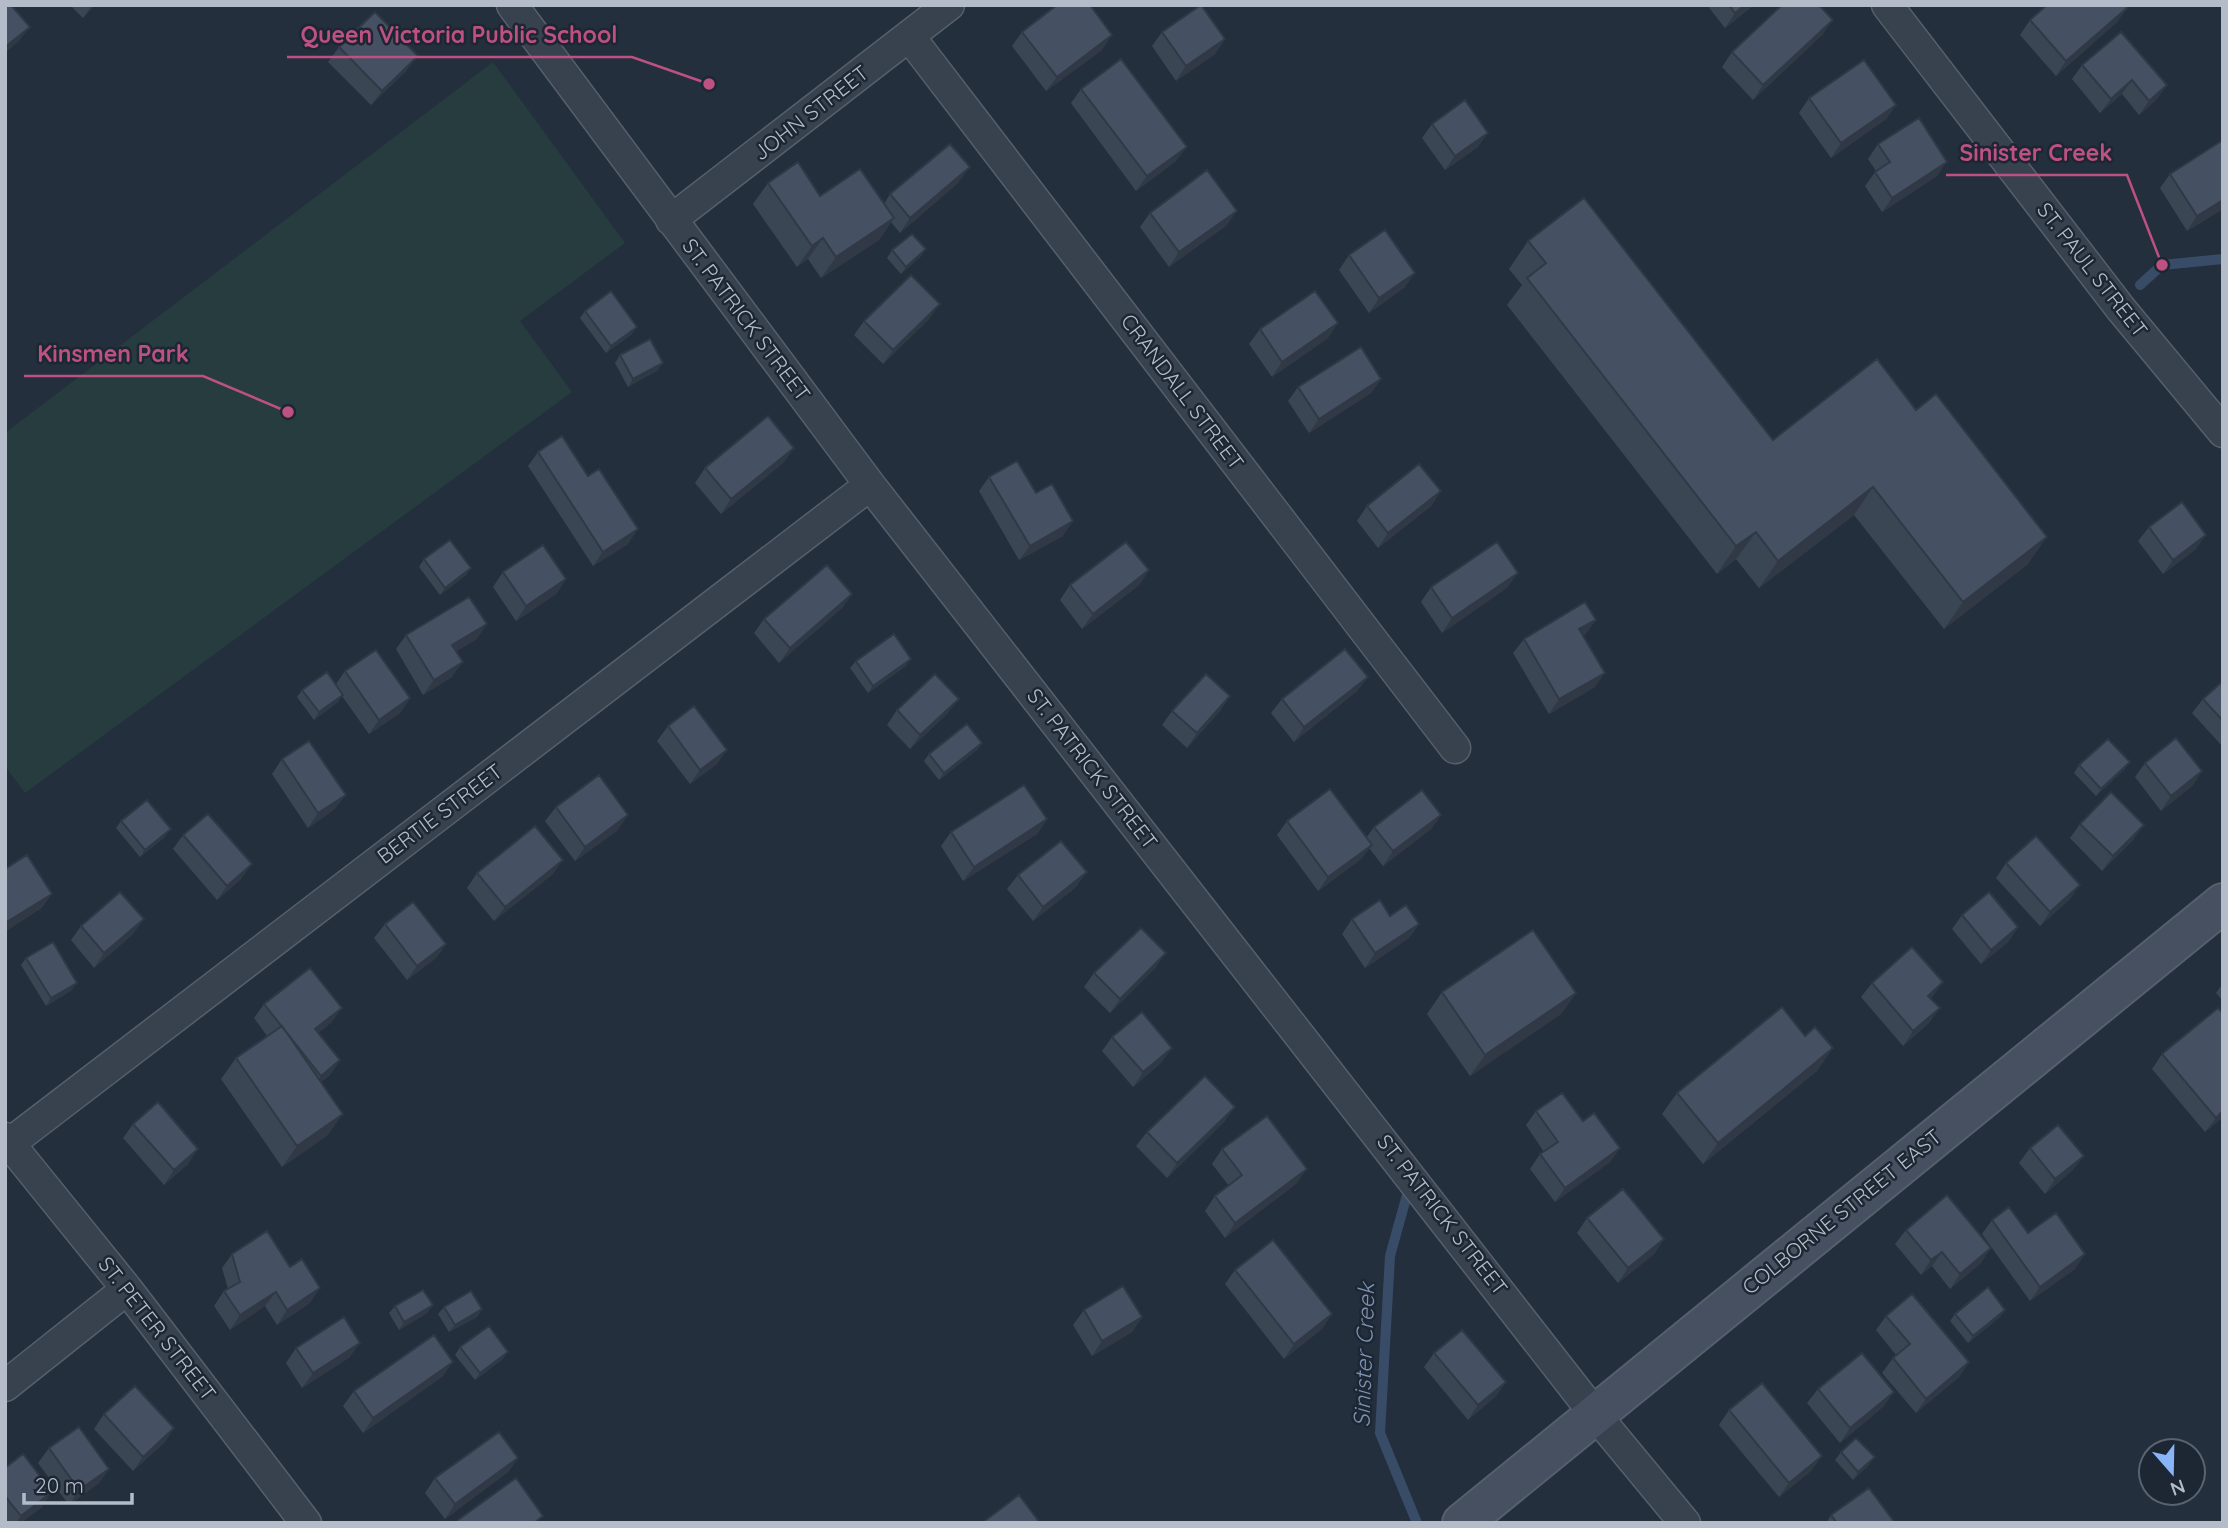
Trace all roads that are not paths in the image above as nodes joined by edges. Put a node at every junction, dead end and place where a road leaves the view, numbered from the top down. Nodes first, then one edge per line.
1 (512, 5) edge
2 (949, 5) edge
3 (1887, 5) edge
4 (909, 36) junction
5 (671, 220) junction
6 (2223, 432) edge
7 (870, 485) junction
8 (1455, 748) dead end
9 (2223, 903) edge
10 (7, 1141) edge
11 (127, 1289) junction
12 (5, 1386) edge
13 (1594, 1413) junction
14 (306, 1523) edge
15 (1462, 1523) edge
16 (1685, 1523) edge

1 - 5 street, ST. PATRICK STREET
2 - 4 street, JOHN STREET
3 - 6 street, ST. PAUL STREET
4 - 5 street, JOHN STREET
4 - 8 street, CRANDALL STREET
5 - 7 street, ST. PATRICK STREET
7 - 10 street, BERTIE STREET
7 - 13 street, ST. PATRICK STREET
9 - 13 main road, COLBORNE STREET EAST
10 - 11 street, ST. PETER STREET
11 - 12 street
11 - 14 street, ST. PETER STREET
13 - 15 main road, COLBORNE STREET EAST
13 - 16 street, ST. PATRICK STREET

